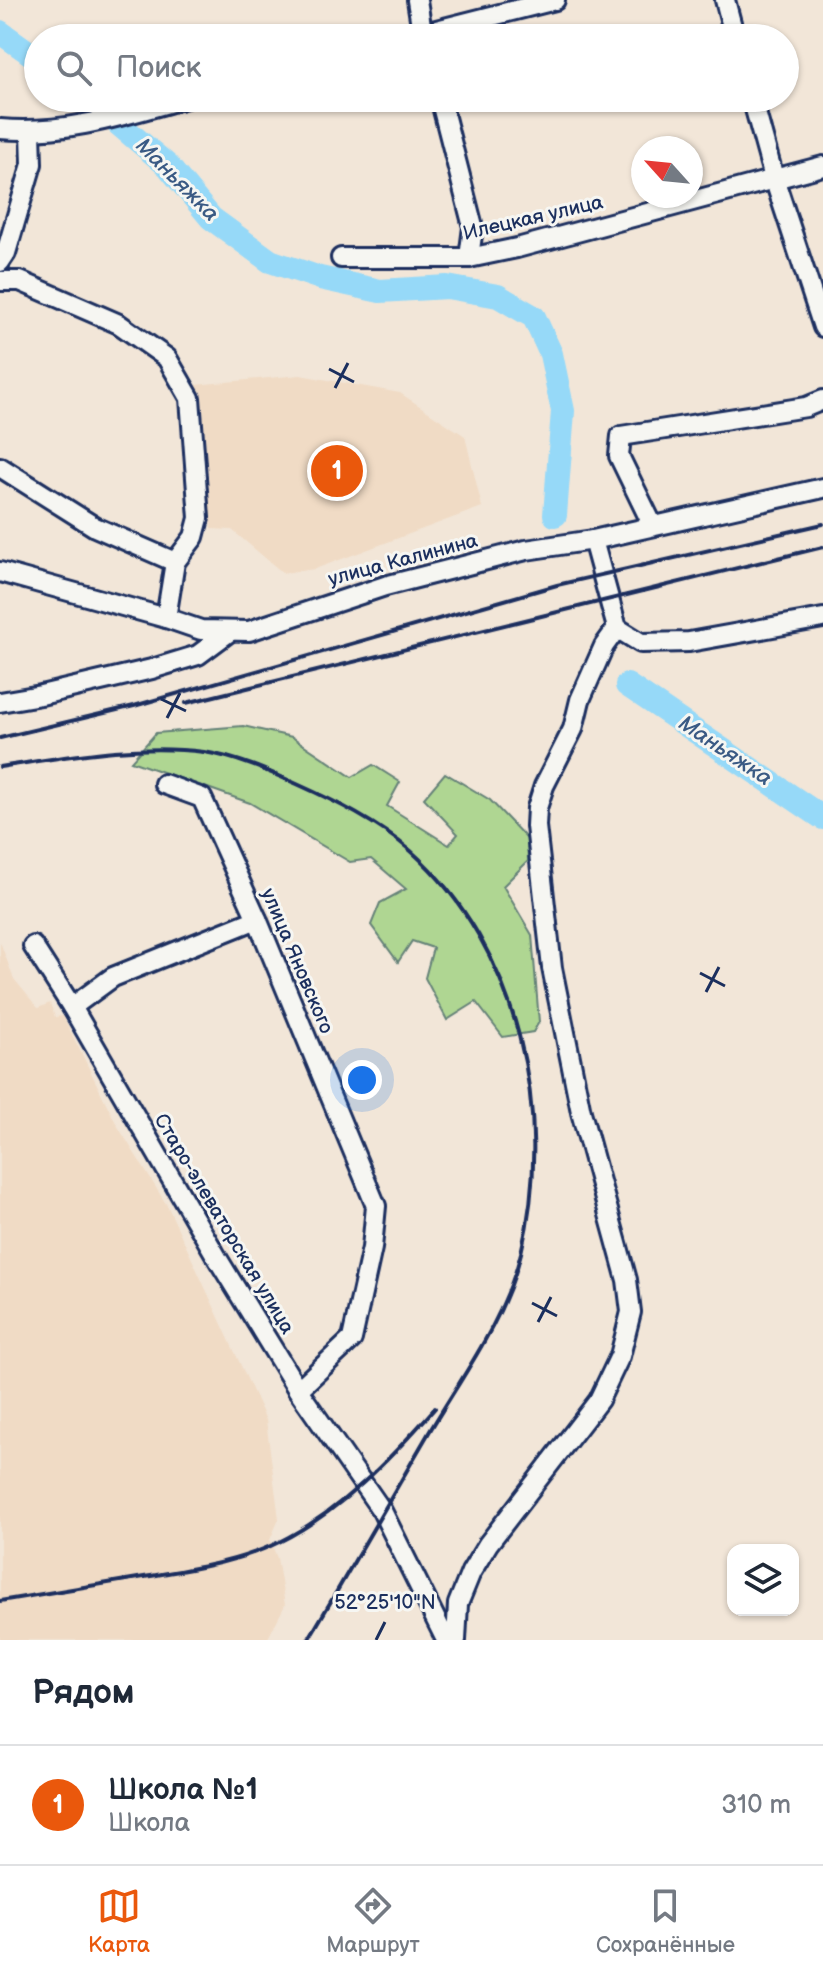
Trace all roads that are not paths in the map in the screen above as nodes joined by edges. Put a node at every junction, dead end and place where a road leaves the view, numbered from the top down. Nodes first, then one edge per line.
1 (417, 0) edge
2 (555, 0) edge
3 (725, 0) edge
4 (417, 24) edge
5 (463, 24) edge
6 (731, 24) edge
7 (136, 112) edge
8 (444, 112) edge
9 (756, 112) edge
10 (0, 129) edge
11 (31, 132) junction
12 (823, 166) edge
13 (774, 178) junction
14 (341, 258) dead end
15 (469, 258) junction
16 (0, 262) edge
17 (0, 281) edge
18 (823, 327) edge
19 (823, 400) edge
20 (0, 467) edge
21 (823, 488) edge
22 (653, 526) junction
23 (593, 540) junction
24 (175, 562) junction
25 (0, 572) edge
26 (166, 618) junction
27 (822, 619) edge
28 (617, 628) junction
29 (229, 632) junction
30 (0, 702) edge
31 (164, 784) dead end
32 (257, 919) junction
33 (33, 946) dead end
34 (72, 1007) junction
35 (298, 1390) junction
36 (446, 1640) edge
37 (456, 1640) edge

1 - 4 street
2 - 5 street
3 - 6 street
7 - 11 street
8 - 15 street
9 - 13 street
10 - 11 street
11 - 16 street
12 - 13 street, Илецкая улица
13 - 15 street, Илецкая улица
13 - 18 street
14 - 15 street, Илецкая улица
17 - 24 street
19 - 22 street
20 - 24 street
21 - 22 street, улица Калинина
22 - 23 street, улица Калинина
23 - 28 street
23 - 29 street, улица Калинина
24 - 26 street
25 - 26 street, улица Калинина
26 - 29 street, улица Калинина
27 - 28 street
28 - 37 street
29 - 30 street
31 - 32 street, улица Яновского
32 - 34 street
32 - 35 street, улица Яновского
33 - 34 street, Старо-элеваторская улица
34 - 35 street, Старо-элеваторская улица
35 - 36 street, Старо-элеваторская улица

